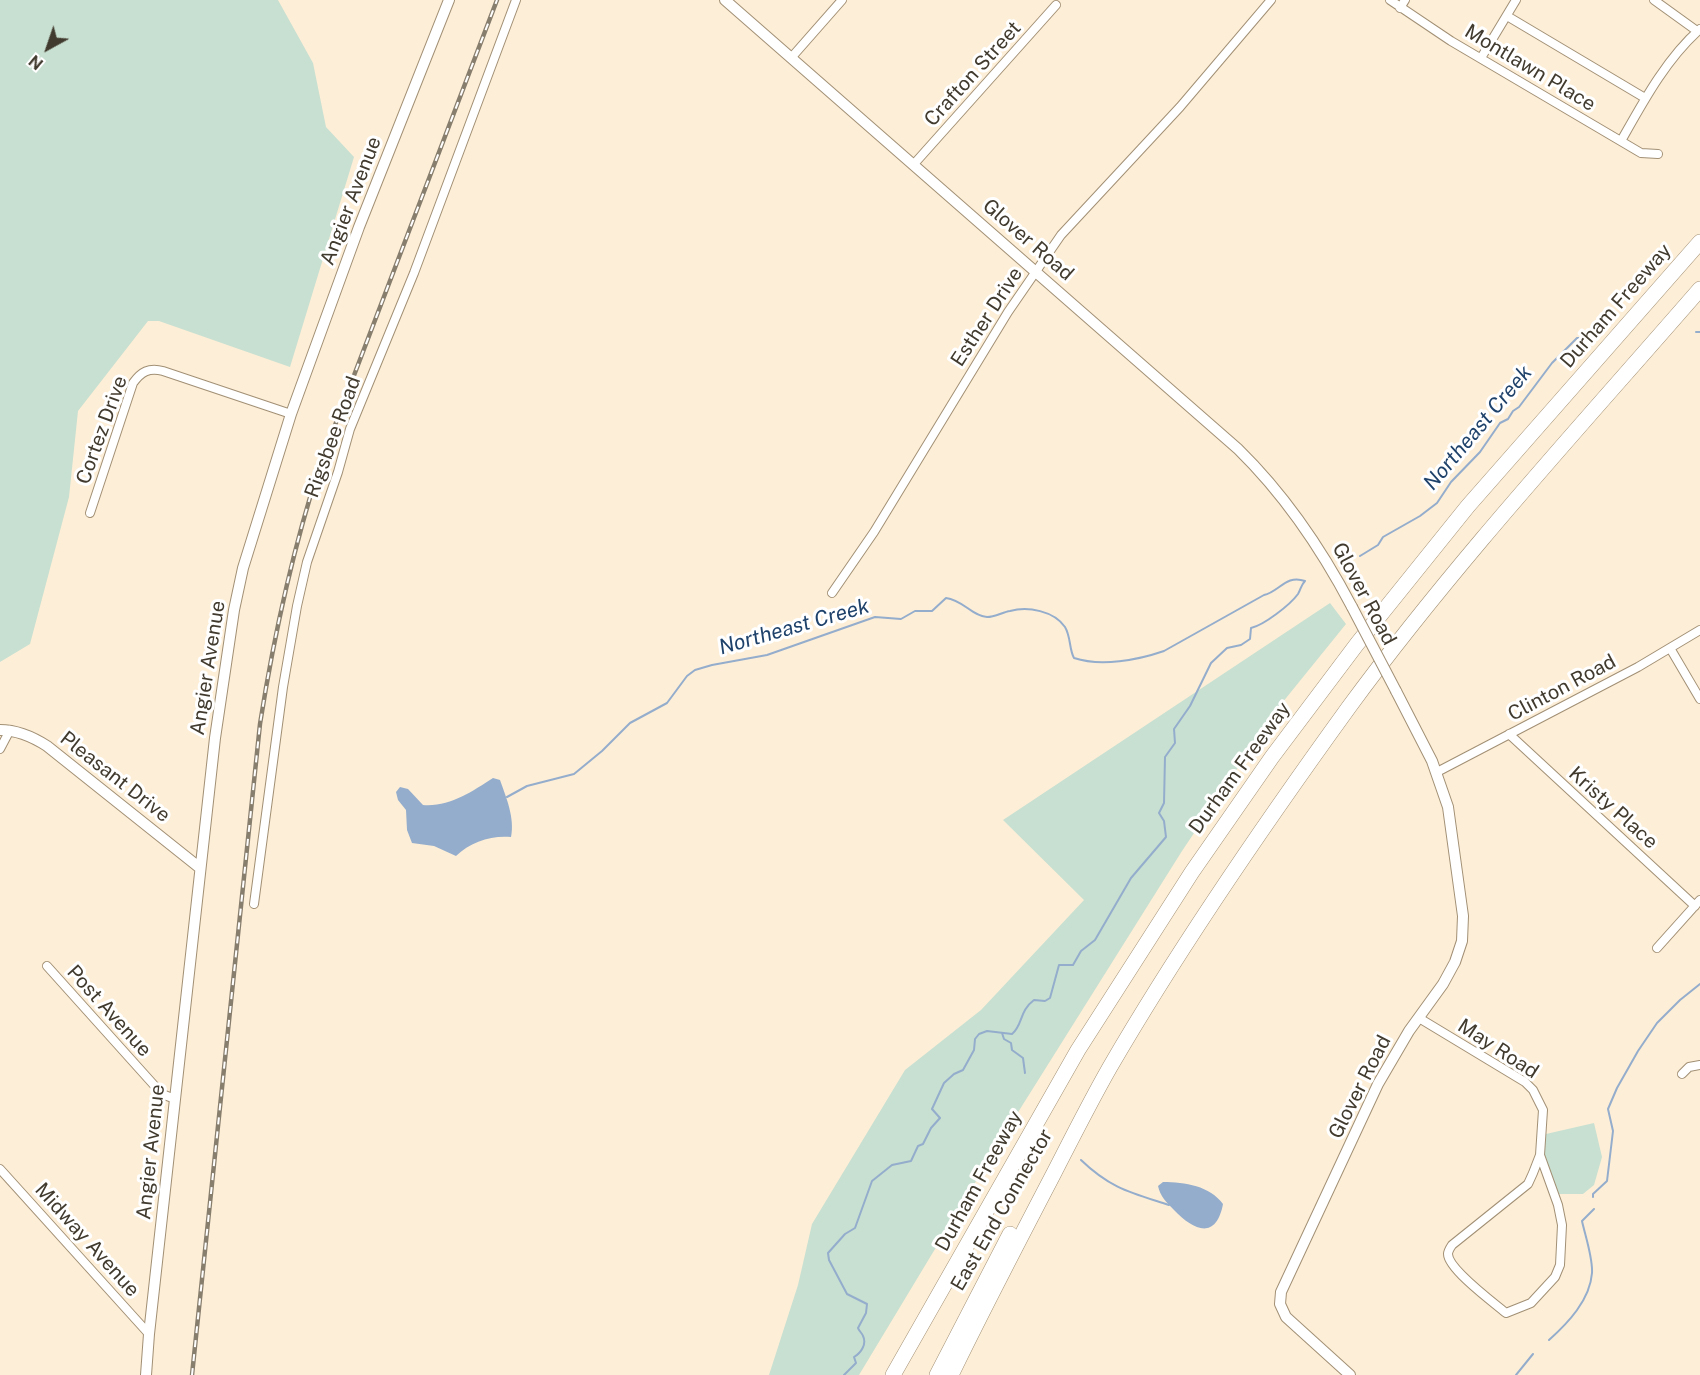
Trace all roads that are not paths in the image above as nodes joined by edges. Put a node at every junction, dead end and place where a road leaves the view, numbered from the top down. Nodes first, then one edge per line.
1 (449, 0) edge
2 (516, 0) edge
3 (725, 0) edge
4 (842, 0) edge
5 (1271, 0) edge
6 (1390, 0) edge
7 (1405, 0) edge
8 (1516, 0) edge
9 (1654, 0) edge
10 (1056, 5) dead end
11 (1400, 8) junction
12 (1507, 16) junction
13 (1698, 30) edge
14 (791, 58) junction
15 (1481, 58) junction
16 (1645, 98) junction
17 (1621, 141) junction
18 (1658, 154) dead end
19 (914, 164) junction
20 (1700, 242) edge
21 (1036, 272) junction
22 (1700, 289) edge
23 (291, 414) junction
24 (90, 513) dead end
25 (832, 592) dead end
26 (1700, 630) edge
27 (1670, 648) junction
28 (1700, 699) edge
29 (5, 730) edge
30 (1509, 734) junction
31 (0, 749) edge
32 (1437, 772) junction
33 (200, 868) junction
34 (1698, 903) edge
35 (254, 904) dead end
36 (1657, 948) dead end
37 (47, 966) dead end
38 (1419, 1018) junction
39 (1700, 1065) edge
40 (1109, 1069) junction
41 (1682, 1074) dead end
42 (175, 1099) junction
43 (1540, 1155) junction
44 (0, 1169) edge
45 (1548, 1182) junction
46 (1528, 1184) junction
47 (149, 1334) junction
48 (146, 1375) edge
49 (891, 1375) edge
50 (937, 1375) edge
51 (951, 1375) edge
52 (1350, 1375) edge

1 - 23 street, Angier Avenue
2 - 35 street, Rigsbee Road
3 - 14 street, Glover Road
4 - 14 street
5 - 21 street, Esther Drive
6 - 11 street, Montlawn Place
7 - 11 street
8 - 12 street
9 - 13 street
10 - 19 street, Crafton Street
11 - 15 street, Montlawn Place
12 - 15 street
12 - 16 street
13 - 16 street
14 - 19 street, Glover Road
15 - 17 street, Montlawn Place
16 - 17 street
17 - 18 street, Montlawn Place
19 - 21 street, Glover Road
20 - 49 highway, Durham Freeway
21 - 25 street, Esther Drive
21 - 32 street, Glover Road, bridge
22 - 40 highway
23 - 24 street, Cortez Drive
23 - 33 street, Angier Avenue
26 - 27 street, Clinton Road
27 - 28 street
27 - 30 street, Clinton Road
29 - 31 street
29 - 33 street, Pleasant Drive
30 - 32 street, Clinton Road
30 - 34 street, Kristy Place
32 - 38 street, Glover Road
33 - 42 street, Angier Avenue
34 - 36 street
37 - 42 street, Post Avenue
38 - 43 street, May Road
38 - 52 street, Glover Road
39 - 41 street
40 - 50 highway, East End Connector
40 - 51 highway
42 - 47 street, Angier Avenue
43 - 45 street
43 - 46 street
44 - 47 street, Midway Avenue
45 - 46 street
45 - 46 street
47 - 48 street, Angier Avenue

